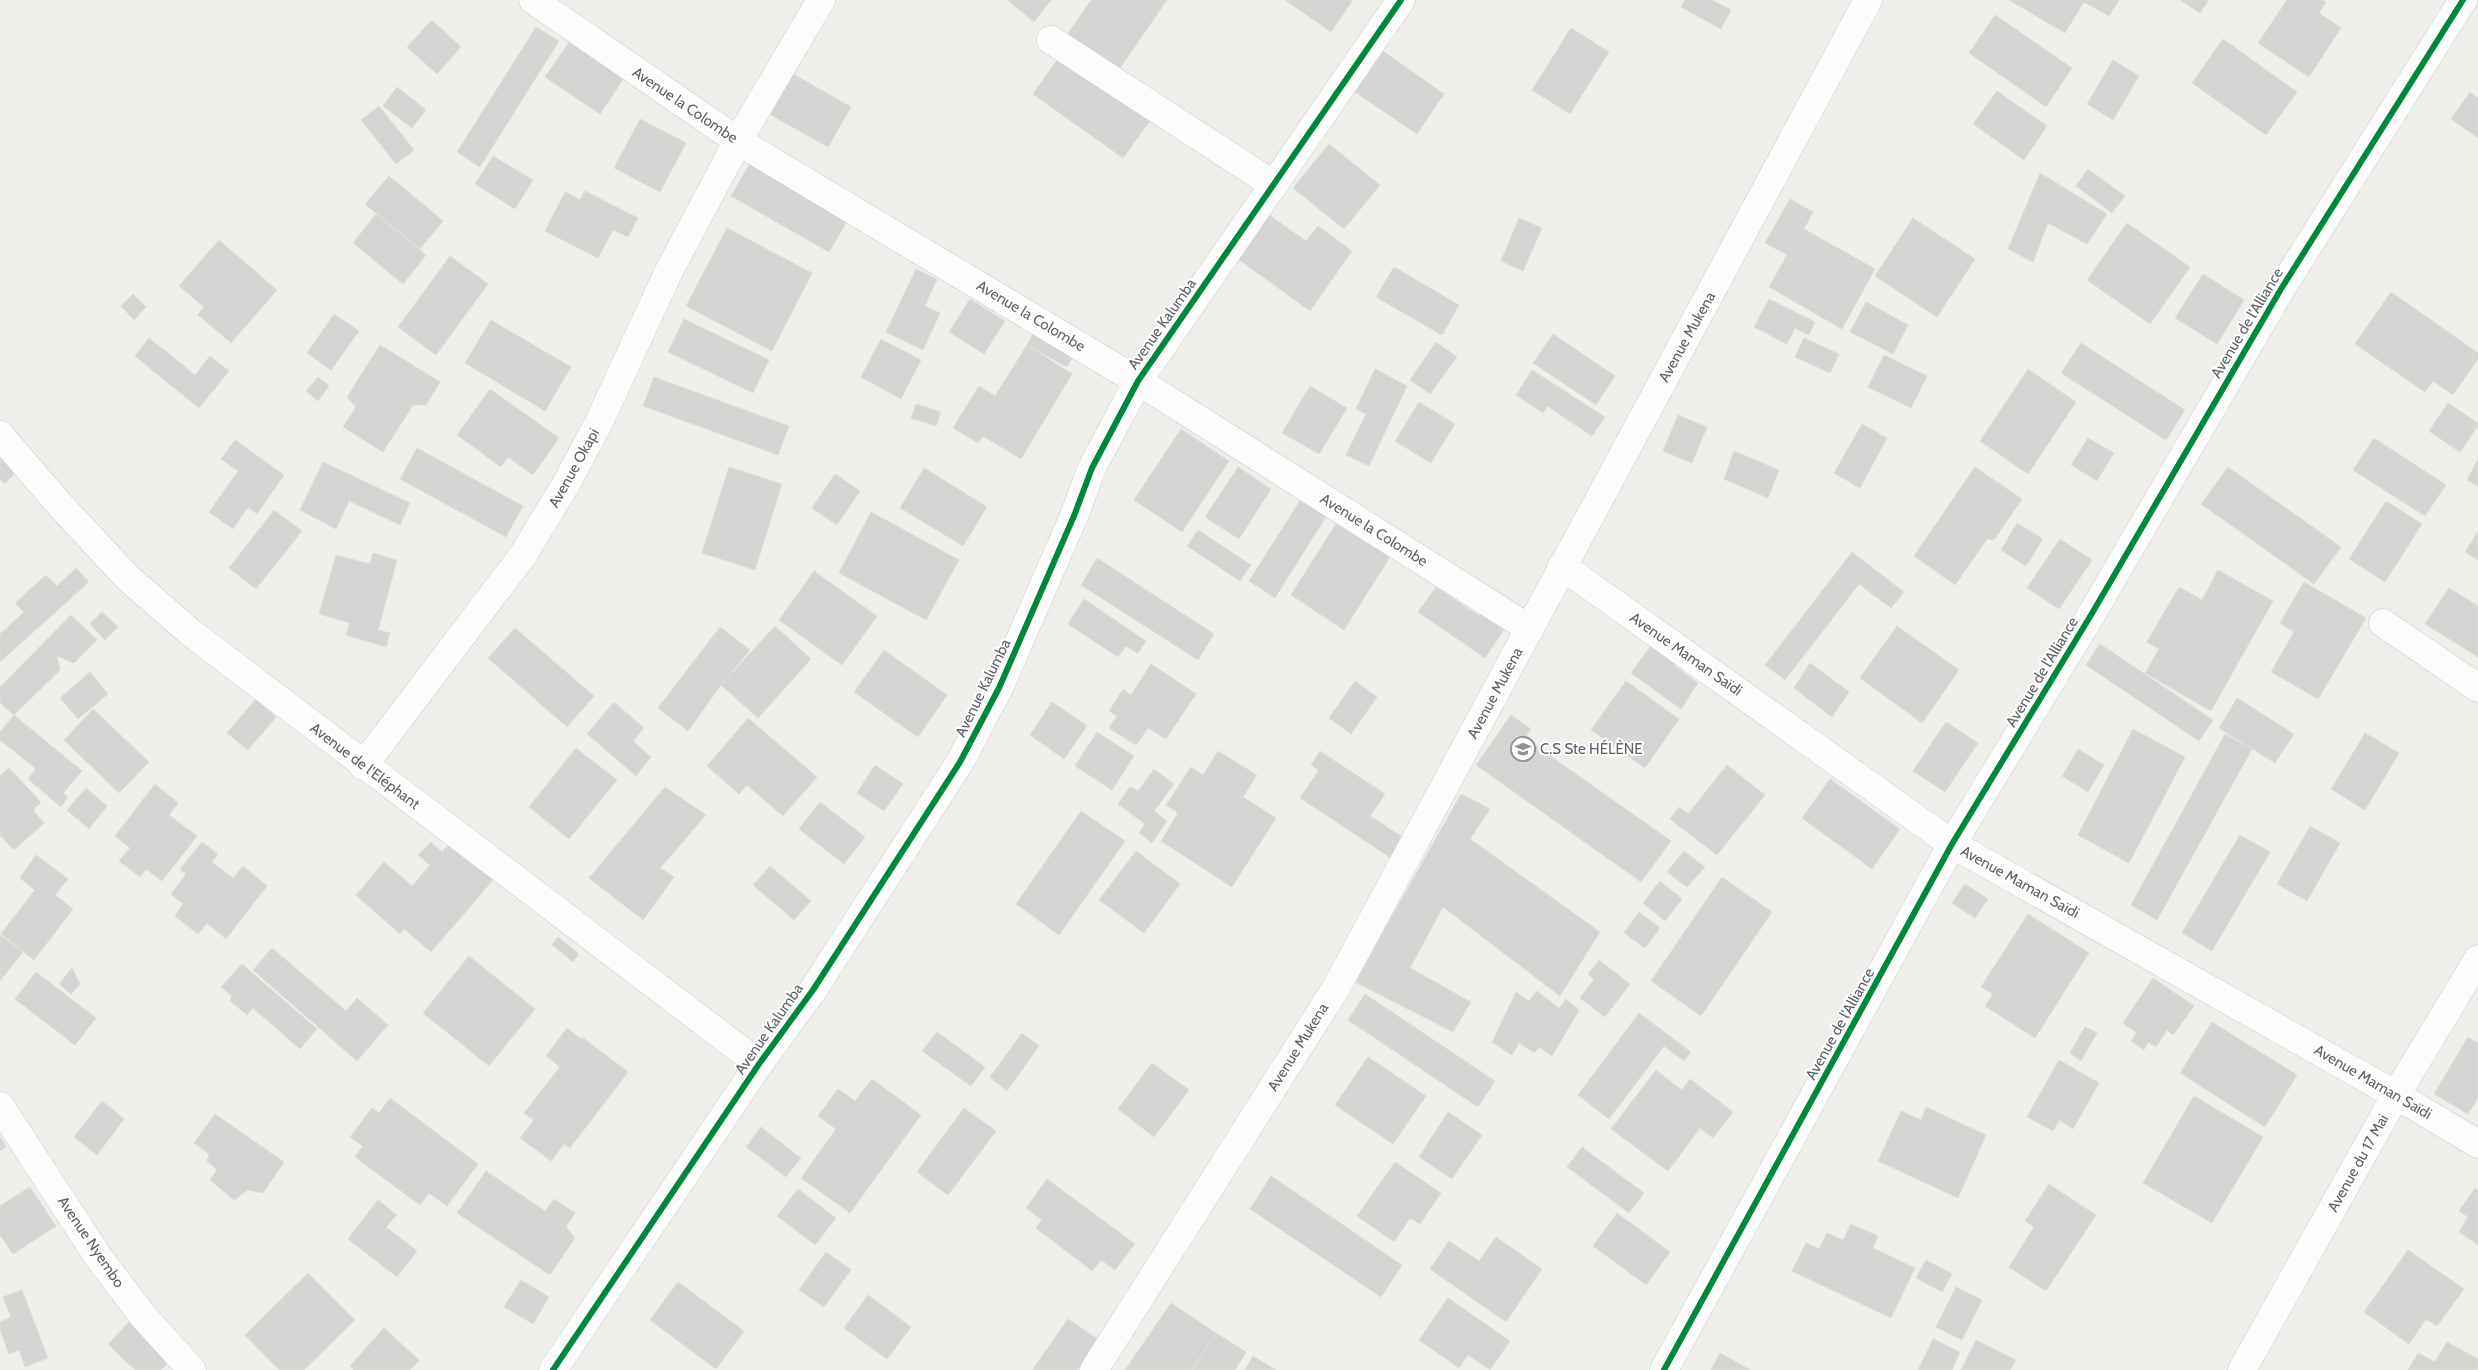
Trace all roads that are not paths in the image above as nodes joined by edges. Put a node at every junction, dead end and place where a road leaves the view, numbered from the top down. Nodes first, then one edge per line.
1 (533, 0) edge
2 (821, 0) edge
3 (1402, 0) edge
4 (1868, 0) edge
5 (2463, 0) edge
6 (1051, 40) dead end
7 (738, 141) junction
8 (1274, 184) junction
9 (1138, 381) junction
10 (0, 435) edge
11 (1562, 566) junction
12 (2383, 623) dead end
13 (1530, 629) junction
14 (2478, 688) edge
15 (364, 766) junction
16 (1952, 844) junction
17 (2478, 959) edge
18 (759, 1064) junction
19 (2396, 1095) junction
20 (0, 1106) edge
21 (2478, 1144) edge
22 (192, 1370) edge
23 (553, 1370) edge
24 (1094, 1370) edge
25 (1664, 1370) edge
26 (2242, 1370) edge

1 - 7 street, Avenue la Colombe
2 - 7 street, Avenue Okapi
3 - 8 street, Avenue Kalumba
4 - 11 street, Avenue Mukena
5 - 16 street, Avenue de l'Alliance
6 - 8 street
7 - 9 street, Avenue la Colombe
7 - 15 street, Avenue Okapi
8 - 9 street, Avenue Kalumba
9 - 13 street, Avenue la Colombe
9 - 18 street, Avenue Kalumba
10 - 15 street, Avenue de l'Eléphant
11 - 13 street, Avenue Mukena
11 - 16 street, Avenue Maman Saïdi
12 - 14 street
13 - 24 street, Avenue Mukena
15 - 18 street, Avenue de l'Eléphant
16 - 19 street, Avenue Maman Saïdi
16 - 25 street, Avenue de l'Alliance
17 - 19 street, Avenue du 17 Mai
18 - 23 street, Avenue Kalumba
19 - 21 street, Avenue Maman Saïdi
19 - 26 street, Avenue du 17 Mai
20 - 22 street, Avenue Nyembo

